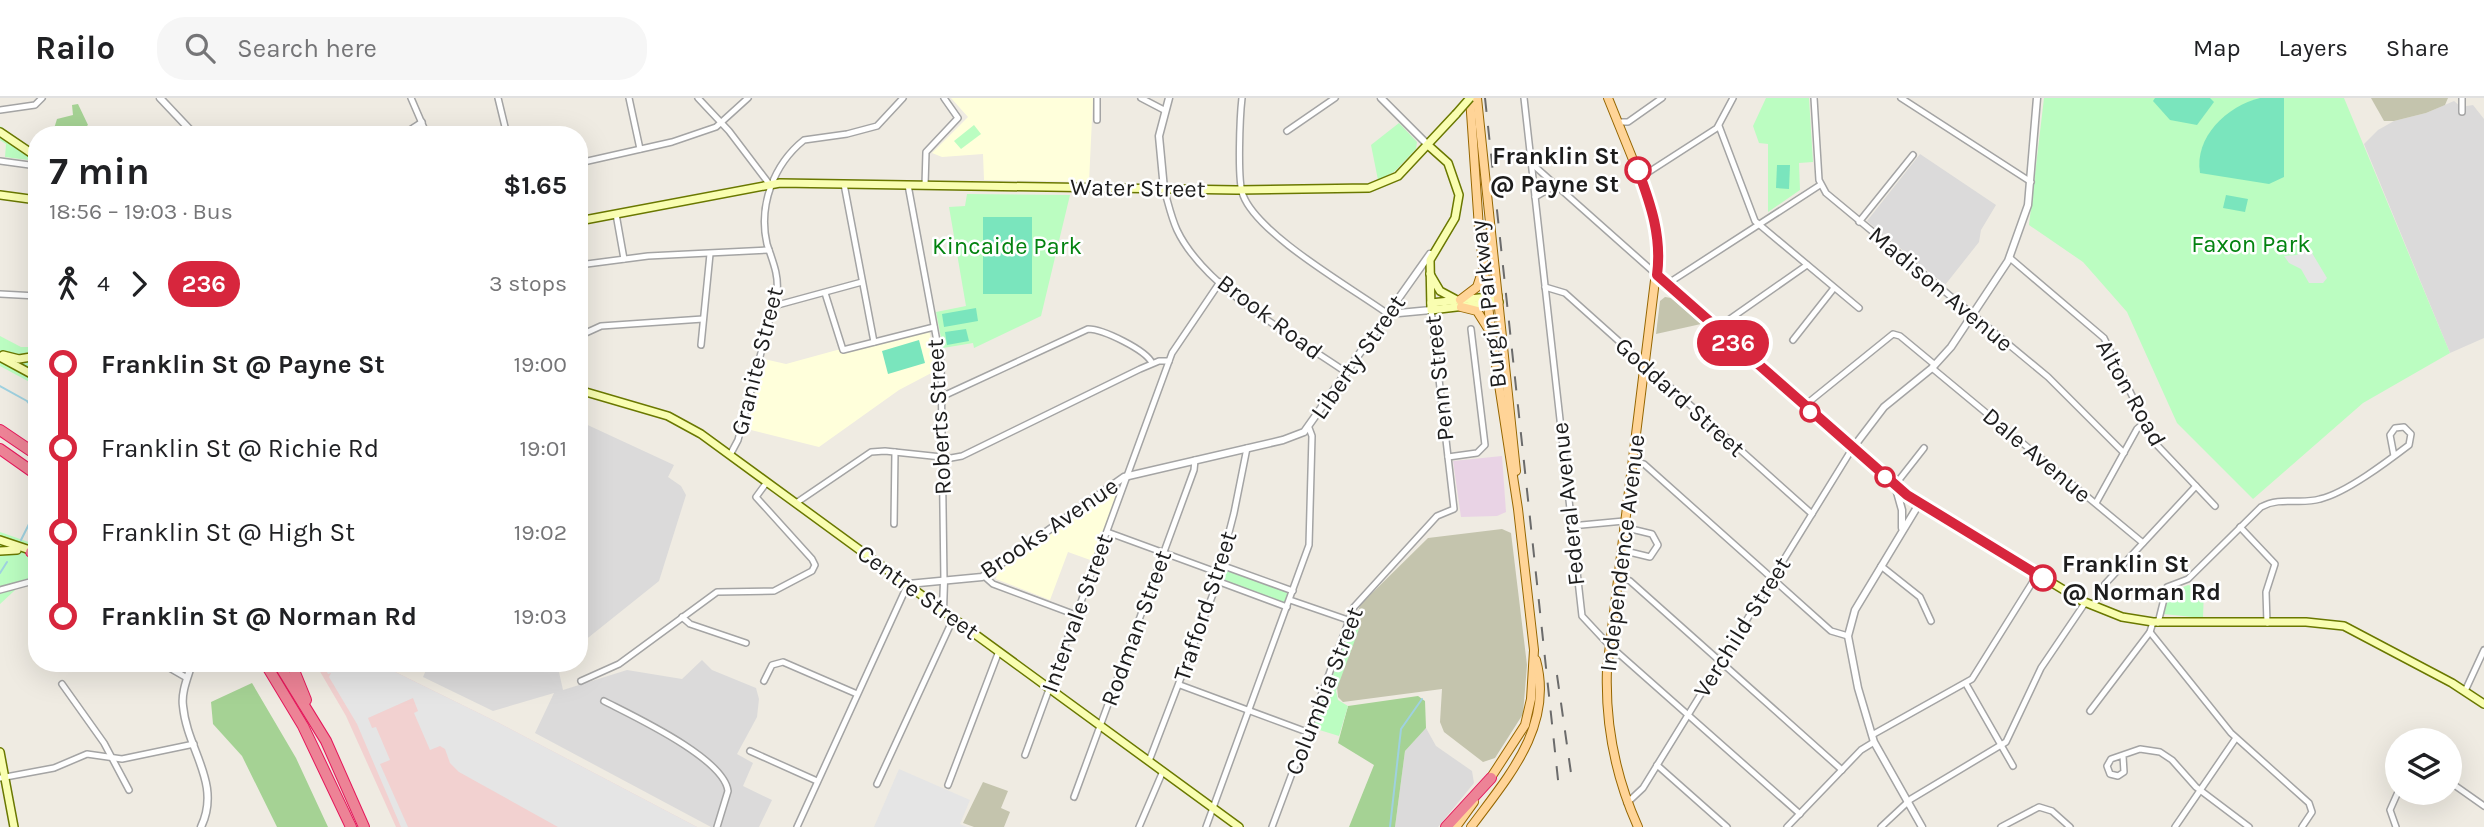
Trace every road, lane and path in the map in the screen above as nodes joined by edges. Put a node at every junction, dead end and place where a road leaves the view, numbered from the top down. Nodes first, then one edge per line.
1 (43, 98) edge
2 (160, 98) edge
3 (411, 98) edge
4 (498, 98) edge
5 (629, 98) edge
6 (698, 98) edge
7 (748, 98) edge
8 (903, 98) edge
9 (944, 98) edge
10 (1097, 98) edge
11 (1140, 98) edge
12 (1168, 98) edge
13 (1242, 98) edge
14 (1335, 98) edge
15 (1381, 98) edge
16 (1470, 98) edge
17 (1477, 98) edge
18 (1524, 98) edge
19 (1608, 98) edge
20 (1662, 98) edge
21 (1732, 98) edge
22 (1814, 98) edge
23 (1901, 98) edge
24 (2037, 98) edge
25 (2462, 98) edge
26 (732, 100) dead end
27 (737, 106) junction
28 (0, 110) edge
29 (1164, 110) junction
30 (2462, 112) dead end
31 (1097, 120) dead end
32 (422, 122) junction
33 (1617, 122) junction
34 (723, 124) junction
35 (186, 126) edge
36 (416, 126) edge
37 (424, 126) edge
38 (505, 126) edge
39 (1719, 126) junction
40 (1287, 131) dead end
41 (0, 132) edge
42 (1429, 146) junction
43 (640, 149) junction
44 (28, 151) edge
45 (1913, 155) dead end
46 (0, 161) edge
47 (588, 161) edge
48 (1531, 163) junction
49 (28, 165) edge
50 (1641, 177) junction
51 (2031, 182) junction
52 (845, 184) junction
53 (770, 185) junction
54 (908, 185) junction
55 (925, 185) junction
56 (1820, 185) junction
57 (1556, 186) junction
58 (1164, 188) junction
59 (1241, 190) junction
60 (0, 195) edge
61 (1535, 197) junction
62 (28, 199) edge
63 (616, 214) junction
64 (588, 219) edge
65 (1859, 222) junction
66 (1758, 225) junction
67 (1434, 248) junction
68 (769, 250) junction
69 (710, 254) junction
70 (1482, 256) junction
71 (2010, 258) junction
72 (624, 259) junction
73 (588, 264) edge
74 (1807, 265) junction
75 (1428, 270) junction
76 (1657, 275) junction
77 (862, 282) junction
78 (1220, 282) junction
79 (1667, 284) junction
80 (1545, 287) junction
81 (1834, 288) junction
82 (824, 293) junction
83 (0, 294) edge
84 (28, 296) edge
85 (1498, 299) junction
86 (1487, 300) junction
87 (1461, 303) junction
88 (774, 306) junction
89 (1431, 307) junction
90 (1859, 308) dead end
91 (1388, 314) junction
92 (1973, 316) junction
93 (703, 319) junction
94 (934, 327) junction
95 (1717, 328) junction
96 (1471, 330) dead end
97 (588, 331) edge
98 (1492, 339) junction
99 (1793, 340) dead end
100 (874, 342) junction
101 (701, 345) dead end
102 (0, 356) edge
103 (28, 358) edge
104 (1169, 361) junction
105 (1152, 363) junction
106 (1644, 365) junction
107 (1933, 366) junction
108 (28, 372) edge
109 (1347, 373) junction
110 (588, 393) edge
111 (942, 397) junction
112 (1804, 406) junction
113 (2145, 422) junction
114 (1309, 428) junction
115 (0, 430) edge
116 (0, 435) edge
117 (0, 443) edge
118 (1247, 448) junction
119 (1924, 448) dead end
120 (0, 449) edge
121 (28, 449) edge
122 (1852, 449) junction
123 (895, 452) junction
124 (2124, 453) junction
125 (28, 455) edge
126 (730, 455) junction
127 (2394, 456) junction
128 (943, 457) junction
129 (1448, 457) junction
130 (1195, 460) junction
131 (1632, 460) junction
132 (28, 463) edge
133 (28, 469) edge
134 (1128, 475) junction
135 (767, 482) junction
136 (1895, 485) junction
137 (2196, 486) junction
138 (796, 503) junction
139 (2096, 503) junction
140 (1919, 504) junction
141 (2215, 506) dead end
142 (1454, 509) joint
143 (1518, 509) junction
144 (1812, 514) junction
145 (894, 524) dead end
146 (1624, 524) junction
147 (1571, 526) junction
148 (2240, 527) junction
149 (1107, 532) junction
150 (1900, 534) junction
151 (0, 540) edge
152 (2143, 543) junction
153 (28, 550) edge
154 (1621, 550) junction
155 (0, 551) edge
156 (28, 552) edge
157 (1163, 552) junction
158 (1221, 565) junction
159 (1881, 566) junction
160 (1219, 573) junction
161 (2037, 575) junction
162 (984, 576) junction
163 (1617, 576) junction
164 (1772, 579) junction
165 (944, 581) junction
166 (1217, 581) junction
167 (28, 582) edge
168 (908, 584) junction
169 (0, 590) edge
170 (1293, 591) junction
171 (1290, 600) junction
172 (2089, 604) junction
173 (1287, 607) junction
174 (943, 610) junction
175 (1076, 615) junction
176 (682, 617) junction
177 (954, 617) junction
178 (1348, 620) junction
179 (1931, 621) dead end
180 (2155, 623) junction
181 (2267, 623) junction
182 (2150, 632) junction
183 (1848, 636) junction
184 (746, 643) dead end
185 (1609, 645) junction
186 (1534, 650) junction
187 (999, 651) junction
188 (2483, 653) edge
189 (1720, 662) junction
190 (177, 672) edge
191 (189, 672) edge
192 (264, 672) edge
193 (270, 672) edge
194 (277, 672) edge
195 (284, 672) edge
196 (296, 672) edge
197 (187, 678) junction
198 (581, 681) dead end
199 (764, 681) dead end
200 (62, 684) dead end
201 (1966, 684) junction
202 (1180, 685) junction
203 (1050, 688) junction
204 (2465, 691) junction
205 (857, 694) junction
206 (604, 701) dead end
207 (2484, 704) edge
208 (1249, 711) junction
209 (2090, 711) dead end
210 (310, 714) junction
211 (1688, 714) junction
212 (1100, 725) junction
213 (1307, 732) junction
214 (2236, 738) junction
215 (1873, 739) junction
216 (194, 744) junction
217 (2002, 746) junction
218 (750, 751) dead end
219 (0, 752) edge
220 (1025, 755) dead end
221 (2123, 756) dead end
222 (110, 758) junction
223 (1149, 761) junction
224 (1657, 765) junction
225 (2013, 766) dead end
226 (1842, 770) junction
227 (1163, 771) junction
228 (2, 778) edge
229 (1491, 778) junction
230 (817, 781) junction
231 (877, 784) dead end
232 (948, 785) dead end
233 (129, 790) dead end
234 (2199, 790) junction
235 (2462, 790) edge
236 (1074, 797) dead end
237 (1907, 801) junction
238 (1628, 803) junction
239 (2393, 805) edge
240 (2484, 806) edge
241 (1214, 808) junction
242 (1800, 814) junction
243 (14, 827) edge
244 (201, 827) edge
245 (343, 827) edge
246 (352, 827) edge
247 (364, 827) edge
248 (717, 827) edge
249 (797, 827) edge
250 (1139, 827) edge
251 (1206, 827) edge
252 (1239, 827) edge
253 (1272, 827) edge
254 (1446, 827) edge
255 (1456, 827) edge
256 (1471, 827) edge
257 (1638, 827) edge
258 (1727, 827) edge
259 (1787, 827) edge
260 (1881, 827) edge
261 (1922, 827) edge
262 (2001, 827) edge
263 (2070, 827) edge
264 (2175, 827) edge
265 (2249, 827) edge
266 (2302, 827) edge
267 (2396, 827) edge

1 - 28 street
2 - 35 street
3 - 32 street
4 - 38 street
5 - 43 street
6 - 34 street
7 - 27 street
8 - 53 street, Granite Street
9 - 55 street
10 - 31 street
11 - 29 street
12 - 29 street, Brook Road
13 - 59 street
14 - 40 street
15 - 42 street
16 - 42 main road, Water Street, bridge
16 - 70 main road, Burgin Parkway
17 - 85 main road, Burgin Parkway
18 - 48 street, Federal Avenue
19 - 33 main road, Independence Avenue
20 - 33 street
21 - 39 street
22 - 56 street
23 - 51 street
24 - 51 street
25 - 30 street
26 - 27 street
27 - 34 street
29 - 58 street, Brook Road
32 - 36 street
32 - 37 street
33 - 50 main road, Independence Avenue
34 - 43 street
34 - 53 street
39 - 50 street
39 - 66 street
41 - 44 main road
42 - 59 main road, Water Street
42 - 67 main road, Liberty Street
43 - 47 street
45 - 65 street
46 - 49 street
48 - 57 street
48 - 61 street, Federal Avenue
50 - 76 main road, Independence Avenue
51 - 71 street
52 - 53 main road, Water Street
52 - 54 main road, Water Street
52 - 77 street
53 - 63 main road, Water Street
53 - 68 street, Granite Street
54 - 55 main road, Water Street
54 - 94 street, Roberts Street
55 - 58 main road, Water Street
56 - 65 street, Madison Avenue
56 - 66 street
57 - 61 street
57 - 76 street
58 - 59 main road, Water Street
58 - 78 street, Brook Road
59 - 91 street
60 - 62 main road
61 - 80 street, Federal Avenue
63 - 64 main road, Water Street
63 - 72 street
65 - 92 street, Madison Avenue
66 - 74 street
66 - 79 street
67 - 75 main road, Penn Street
67 - 91 street, Liberty Street
68 - 69 street
68 - 88 street, Granite Street
69 - 72 street
69 - 93 street
70 - 86 main road, Burgin Parkway
70 - 87 main road
71 - 92 street
71 - 113 street, Alton Road
72 - 73 street
74 - 81 street
74 - 95 street
75 - 87 main road
75 - 89 main road, Penn Street
76 - 79 main road
76 - 106 main road, Independence Avenue
77 - 82 street
77 - 100 street
78 - 104 street, Intervale Street
78 - 109 street, Brook Road
79 - 95 main road
80 - 106 street, Goddard Street
80 - 147 street, Federal Avenue
81 - 90 street
81 - 99 street
82 - 88 street
82 - 100 street
83 - 84 street
85 - 86 main road
85 - 143 main road, Burgin Parkway
86 - 87 main road
86 - 98 main road, Burgin Parkway
87 - 89 main road
87 - 98 main road
88 - 126 street, Granite Street
89 - 91 street
89 - 129 street, Penn Street
91 - 109 street, Liberty Street
92 - 107 street
92 - 124 street, Madison Avenue
93 - 97 street
93 - 101 street
94 - 100 street
94 - 111 street, Roberts Street
95 - 112 main road
96 - 129 street
98 - 143 main road, Burgin Parkway
102 - 103 main road
102 - 108 main road
104 - 105 street
104 - 134 street, Intervale Street
105 - 111 street
105 - 128 street
106 - 131 main road, Independence Avenue
106 - 144 street, Goddard Street
107 - 112 street, Dale Avenue
107 - 122 street
107 - 139 street, Dale Avenue
109 - 114 street, Liberty Street
110 - 126 main road, Centre Street
111 - 128 street, Roberts Street
112 - 122 main road
113 - 124 street
113 - 137 street, Alton Road
114 - 118 street, Brooks Avenue
114 - 170 street, Liberty Street
115 - 121 highway
116 - 125 highway
117 - 132 highway
118 - 130 street, Brooks Avenue
118 - 158 street, Trafford Street
119 - 136 street
120 - 133 highway
122 - 136 main road
122 - 144 street, Verchild Street
123 - 128 street
123 - 138 street
123 - 145 street
124 - 139 street
126 - 135 main road, Centre Street
127 - 127 street
127 - 148 street
128 - 165 street, Roberts Street
129 - 142 street, Penn Street
130 - 134 street, Brooks Avenue
130 - 157 street, Rodman Street
131 - 146 main road, Independence Avenue
131 - 164 street
134 - 149 street, Intervale Street
134 - 162 street, Brooks Avenue
135 - 138 main road, Centre Street
135 - 176 street
136 - 140 main road
136 - 150 street
137 - 141 street, Alton Road
137 - 152 street
138 - 168 main road, Centre Street
139 - 152 street, Dale Avenue
140 - 150 street
140 - 161 main road
142 - 178 street, Columbia Street
143 - 186 main road, Burgin Parkway
144 - 164 street, Verchild Street
146 - 147 street
146 - 154 main road, Independence Avenue
146 - 154 street
147 - 185 street, Federal Avenue
148 - 180 street
148 - 181 street
149 - 157 street
149 - 175 street, Intervale Street
150 - 159 street
151 - 153 main road
152 - 172 street
154 - 163 main road, Independence Avenue
155 - 156 main road
157 - 160 street
157 - 212 street, Rodman Street
158 - 160 street, Trafford Street
158 - 170 street
159 - 179 street
159 - 183 street
160 - 166 street, Trafford Street
161 - 172 main road
161 - 201 street
162 - 165 street, Brooks Avenue
162 - 175 street
163 - 185 main road, Independence Avenue
163 - 189 street
164 - 183 street
164 - 189 street, Verchild Street
165 - 168 street, Brooks Avenue
165 - 174 street, Roberts Street
166 - 173 street
166 - 202 street, Trafford Street
167 - 169 street
168 - 174 main road, Centre Street
168 - 205 street
170 - 171 street, Liberty Street
171 - 173 street, Liberty Street
171 - 178 street
172 - 180 main road
172 - 217 street
173 - 208 street, Liberty Street
174 - 177 main road, Centre Street
175 - 203 street, Intervale Street
176 - 184 street
176 - 198 street
177 - 187 main road, Centre Street
177 - 231 street
178 - 213 street, Columbia Street
180 - 181 main road
180 - 182 street
181 - 204 main road
182 - 209 street
182 - 214 street
183 - 215 street
185 - 211 street, Federal Avenue
185 - 238 main road, Independence Avenue
186 - 229 main road, Burgin Parkway
186 - 256 main road, Burgin Parkway
187 - 203 main road, Centre Street
187 - 232 street
188 - 204 street
189 - 211 street, Verchild Street
189 - 226 street
190 - 197 street
191 - 197 street
192 - 245 highway
193 - 246 highway
194 - 246 highway
195 - 210 highway
196 - 210 highway
197 - 216 street
199 - 205 street
200 - 222 street
201 - 215 street
201 - 217 street
202 - 208 street
202 - 223 street, Trafford Street
203 - 212 main road, Centre Street
203 - 220 street, Intervale Street
204 - 207 main road
205 - 230 street
206 - 248 street
208 - 213 street
208 - 241 street, Liberty Street
210 - 247 highway
211 - 224 street, Verchild Street
211 - 242 street, Federal Avenue
212 - 223 main road, Centre Street
212 - 236 street, Rodman Street
213 - 253 street, Columbia Street
214 - 234 street
214 - 266 street
215 - 226 street
215 - 237 street
216 - 222 street
216 - 244 street
217 - 225 street
217 - 237 street
218 - 230 street
219 - 228 main road
221 - 234 street
222 - 228 street
222 - 233 street
223 - 227 main road, Centre Street
224 - 238 street, Verchild Street
224 - 258 street
226 - 242 street
227 - 241 main road, Centre Street
227 - 250 street
228 - 243 main road
229 - 254 highway
229 - 255 main road, Burgin Parkway
230 - 249 street
234 - 264 street
234 - 265 street
235 - 240 street
237 - 260 street
237 - 261 street
238 - 257 main road, Independence Avenue
239 - 267 street
241 - 251 street, Liberty Street
241 - 252 main road, Centre Street
242 - 259 street
262 - 263 street

